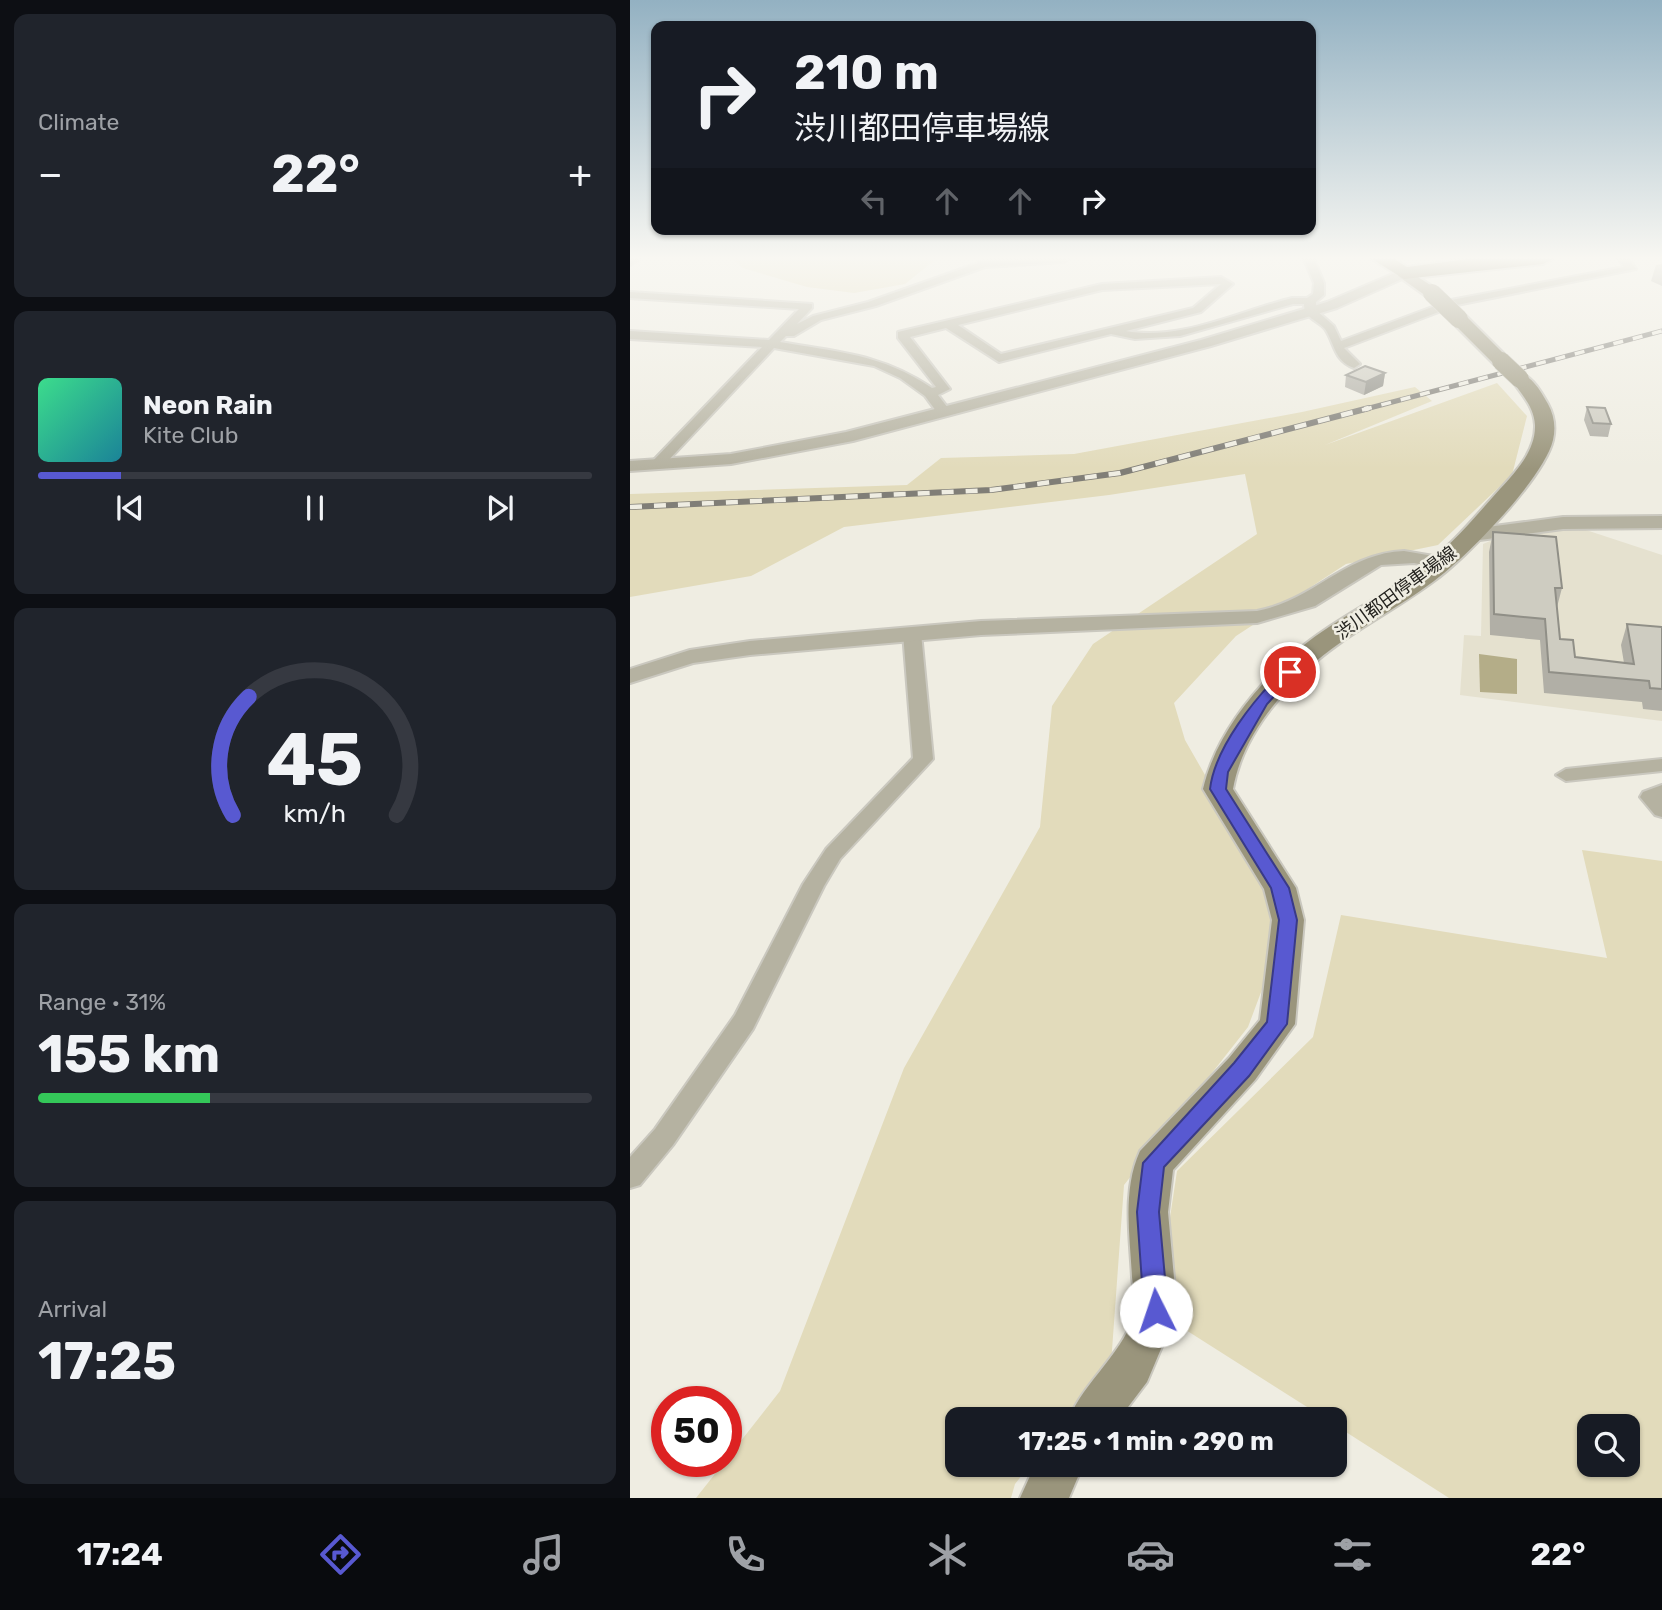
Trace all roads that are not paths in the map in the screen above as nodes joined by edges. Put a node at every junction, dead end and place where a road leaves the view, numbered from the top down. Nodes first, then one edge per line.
1 (786, 329) edge
2 (797, 329) edge
3 (925, 329) edge
4 (956, 329) edge
5 (1120, 329) edge
6 (1190, 329) edge
7 (1239, 329) edge
8 (1330, 329) edge
9 (1384, 329) edge
10 (1470, 329) edge
11 (1111, 331) junction
12 (630, 335) edge
13 (771, 344) junction
14 (1337, 347) junction
15 (1354, 364) dead end
16 (930, 393) junction
17 (944, 412) junction
18 (657, 464) junction
19 (630, 466) edge
20 (1662, 522) edge
21 (1472, 535) junction
22 (1444, 563) junction
23 (912, 633) junction
24 (630, 676) edge
25 (1662, 765) edge
26 (1566, 775) dead end
27 (1662, 792) edge
28 (1662, 810) edge
29 (630, 1176) edge
30 (1101, 1407) edge
31 (1054, 1477) edge
32 (1044, 1498) edge

1 - 13 street
2 - 13 street
3 - 16 street
4 - 11 street
5 - 11 street
6 - 11 street
7 - 17 street
8 - 14 street
9 - 14 street
10 - 21 main road, 渋川都田停車場線, bridge
12 - 13 street
13 - 16 street
13 - 18 street
14 - 15 street
16 - 17 street
17 - 18 street
18 - 19 street
20 - 21 street
21 - 22 main road, 渋川都田停車場線
22 - 23 street
22 - 30 main road, 渋川都田停車場線
23 - 24 street
23 - 29 street
25 - 26 street
27 - 28 street
31 - 32 main road

